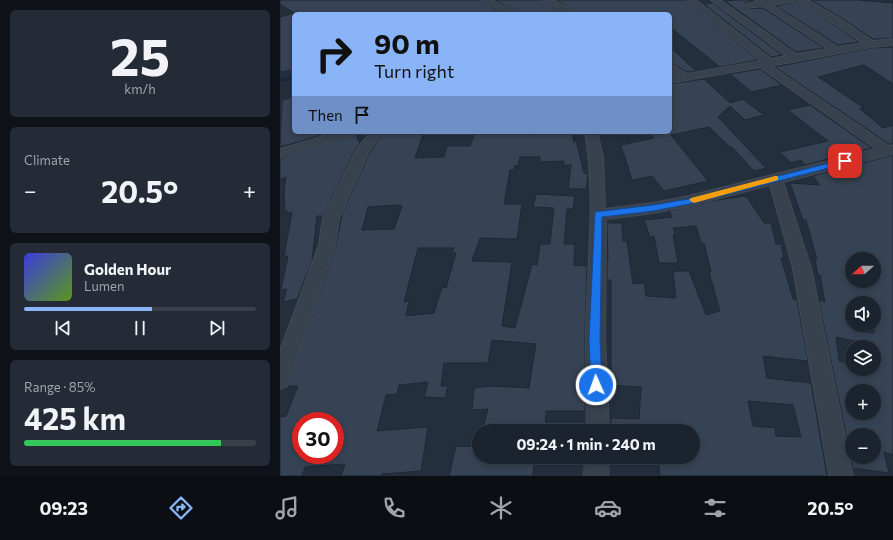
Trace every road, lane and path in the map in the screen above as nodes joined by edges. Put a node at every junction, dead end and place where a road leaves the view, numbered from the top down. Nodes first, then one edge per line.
1 (486, 0) edge
2 (547, 0) edge
3 (691, 0) edge
4 (715, 0) edge
5 (790, 0) edge
6 (802, 0) edge
7 (762, 2) edge
8 (749, 6) dead end
9 (510, 12) edge
10 (572, 12) edge
11 (893, 42) edge
12 (870, 44) junction
13 (836, 50) junction
14 (795, 58) junction
15 (766, 63) junction
16 (672, 68) edge
17 (686, 78) junction
18 (672, 80) edge
19 (343, 134) edge
20 (375, 134) edge
21 (592, 134) edge
22 (890, 150) edge
23 (280, 153) edge
24 (775, 178) junction
25 (598, 215) junction
26 (280, 379) edge
27 (598, 424) edge
28 (597, 464) edge
29 (596, 476) edge
30 (841, 476) edge

1 - 9 street
2 - 10 street
3 - 15 street
4 - 14 street
5 - 7 street
6 - 12 street
7 - 8 street
7 - 13 street
11 - 12 street
12 - 13 street
13 - 14 street
14 - 15 street
15 - 17 street
15 - 22 street
16 - 17 street
17 - 18 street
19 - 23 street
20 - 26 street
21 - 25 street
22 - 24 street
24 - 25 street
24 - 30 street
25 - 27 street
28 - 29 street

